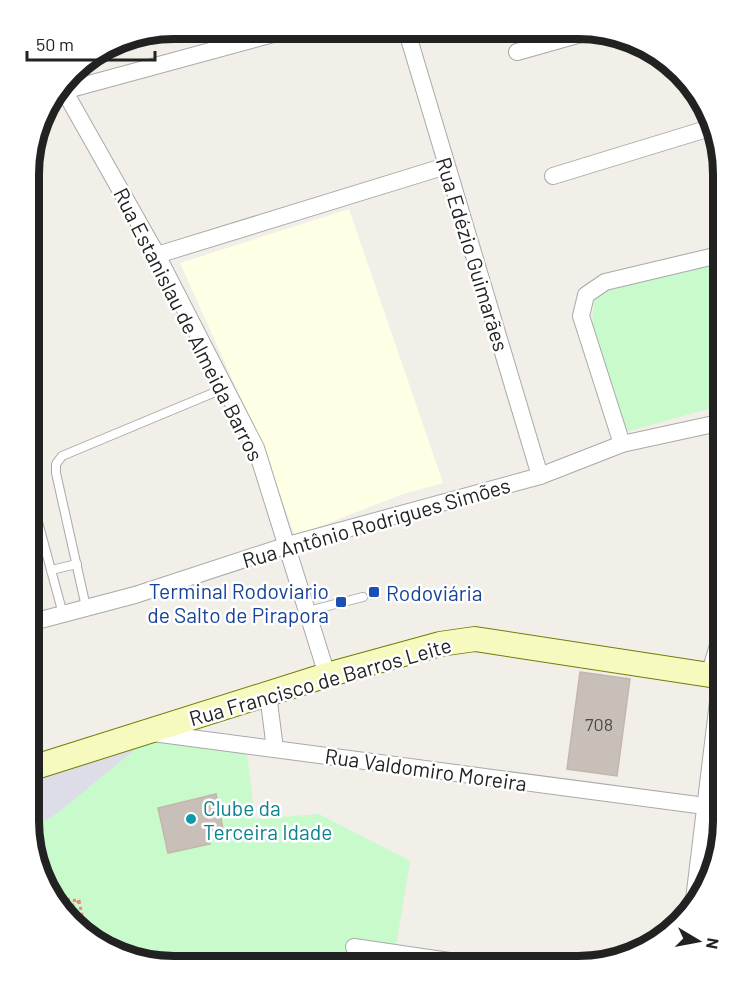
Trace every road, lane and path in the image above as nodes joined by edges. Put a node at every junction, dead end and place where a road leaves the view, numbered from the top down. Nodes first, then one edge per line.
1 (254, 39) edge
2 (409, 39) edge
3 (564, 39) edge
4 (518, 52) dead end
5 (71, 86) edge
6 (64, 96) edge
7 (706, 129) edge
8 (446, 166) junction
9 (553, 176) dead end
10 (157, 255) junction
11 (713, 256) edge
12 (225, 388) junction
13 (713, 424) edge
14 (622, 444) junction
15 (540, 476) junction
16 (39, 526) edge
17 (288, 545) junction
18 (77, 564) junction
19 (51, 570) junction
20 (363, 597) dead end
21 (86, 608) junction
22 (308, 611) junction
23 (63, 614) junction
24 (39, 620) edge
25 (327, 675) junction
26 (713, 675) edge
27 (268, 694) junction
28 (713, 726) edge
29 (148, 732) junction
30 (275, 749) junction
31 (39, 766) edge
32 (705, 806) junction
33 (695, 887) edge
34 (64, 899) edge
35 (79, 901) junction
36 (70, 907) edge
37 (83, 921) edge
38 (354, 947) dead end
39 (415, 956) edge

1 - 5 street
2 - 8 street, Rua Edézio Guimarães
3 - 4 street
6 - 10 street, Rua Estanislau de Almeida Barros
7 - 9 street
8 - 10 street
8 - 15 street, Rua Edézio Guimarães
10 - 12 street, Rua Estanislau de Almeida Barros
11 - 14 street
12 - 17 street, Rua Estanislau de Almeida Barros
12 - 18 lane
13 - 14 street, Rua Antônio Rodrigues Simões
14 - 15 street, Rua Antônio Rodrigues Simões
15 - 17 street, Rua Antônio Rodrigues Simões
16 - 19 lane
17 - 21 street, Rua Antônio Rodrigues Simões
17 - 22 street, Rua Estanislau de Almeida Barros
18 - 19 lane
18 - 21 lane
19 - 23 lane
20 - 22 lane
21 - 23 street, Rua Antônio Rodrigues Simões
22 - 25 street, Rua Estanislau de Almeida Barros
23 - 24 street, Rua Antônio Rodrigues Simões
25 - 26 main road, Rua Francisco de Barros Leite
25 - 27 main road, Rua Francisco de Barros Leite
27 - 29 main road, Rua Francisco de Barros Leite
27 - 30 street
28 - 32 street
29 - 30 street, Rua Valdomiro Moreira
29 - 31 main road, Rua Francisco de Barros Leite
30 - 32 street, Rua Valdomiro Moreira
32 - 33 street
34 - 35 path
35 - 36 path
35 - 37 path
38 - 39 street

